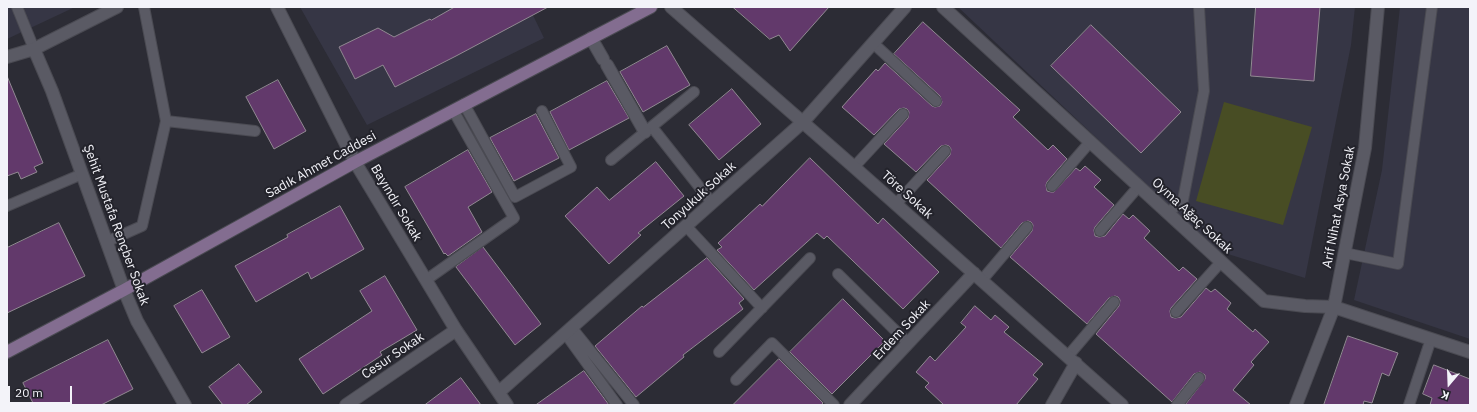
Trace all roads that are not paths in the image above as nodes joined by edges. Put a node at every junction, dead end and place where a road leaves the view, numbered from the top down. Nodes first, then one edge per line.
1 (17, 7) edge
2 (117, 7) edge
3 (144, 7) edge
4 (277, 7) edge
5 (651, 7) edge
6 (671, 7) edge
7 (905, 7) edge
8 (943, 7) edge
9 (1199, 7) edge
10 (1378, 7) edge
11 (1432, 7) edge
12 (591, 38) junction
13 (873, 43) junction
14 (34, 49) junction
15 (7, 57) edge
16 (694, 92) dead end
17 (936, 101) dead end
18 (464, 104) junction
19 (453, 110) junction
20 (542, 111) dead end
21 (903, 114) dead end
22 (166, 121) junction
23 (803, 122) junction
24 (648, 130) junction
25 (255, 131) dead end
26 (1090, 142) junction
27 (945, 151) dead end
28 (611, 160) dead end
29 (355, 162) junction
30 (854, 167) junction
31 (82, 174) junction
32 (1052, 186) dead end
33 (1139, 186) junction
34 (712, 203) junction
35 (896, 204) junction
36 (7, 206) edge
37 (1168, 213) junction
38 (686, 226) junction
39 (1027, 227) dead end
40 (1100, 231) dead end
41 (106, 242) junction
42 (1345, 253) junction
43 (810, 258) dead end
44 (1221, 262) junction
45 (838, 274) dead end
46 (978, 277) junction
47 (426, 280) junction
48 (124, 290) junction
49 (1114, 302) dead end
50 (1334, 307) junction
51 (762, 308) junction
52 (1176, 312) dead end
53 (456, 330) junction
54 (568, 330) junction
55 (1432, 339) junction
56 (908, 343) junction
57 (7, 352) edge
58 (719, 352) dead end
59 (1470, 352) edge
60 (1072, 360) junction
61 (1199, 378) dead end
62 (736, 380) dead end
63 (499, 392) junction
64 (185, 405) edge
65 (346, 405) edge
66 (507, 405) edge
67 (617, 405) edge
68 (634, 405) edge
69 (834, 405) edge
70 (850, 405) edge
71 (1052, 405) edge
72 (1122, 405) edge
73 (1177, 405) edge
74 (1296, 405) edge
75 (1409, 405) edge

1 - 14 lane
2 - 14 street
3 - 22 lane
4 - 29 street, Bayındır Sokak
5 - 12 main road, Sadık Ahmet Caddesi
6 - 23 street, Töre Sokak
7 - 13 street, Tonyukuk Sokak
8 - 26 street, Oyma Ağaç Sokak
9 - 37 lane
10 - 42 street, Arif Nihat Asya Sokak
11 - 42 lane
12 - 18 main road, Sadık Ahmet Caddesi
12 - 24 street
13 - 17 lane
13 - 23 street, Tonyukuk Sokak
14 - 15 street
14 - 31 street, Şehit Mustafa Rençber Sokak
16 - 24 lane
18 - 19 main road, Sadık Ahmet Caddesi
18 - 20 lane
19 - 29 main road, Sadık Ahmet Caddesi
19 - 47 lane
21 - 30 lane
22 - 25 lane
22 - 41 lane
23 - 30 street, Töre Sokak
23 - 34 street, Tonyukuk Sokak
24 - 28 lane
24 - 34 lane
26 - 32 lane
26 - 33 street, Oyma Ağaç Sokak
27 - 35 lane
29 - 47 street, Bayındır Sokak
29 - 48 main road, Sadık Ahmet Caddesi
30 - 35 street, Töre Sokak
31 - 36 lane
31 - 41 street, Şehit Mustafa Rençber Sokak
33 - 37 street, Oyma Ağaç Sokak
33 - 40 lane
34 - 38 street, Tonyukuk Sokak
35 - 46 street, Töre Sokak
37 - 44 street, Oyma Ağaç Sokak
38 - 51 lane
38 - 54 street, Tonyukuk Sokak
39 - 46 lane
41 - 48 street, Şehit Mustafa Rençber Sokak
42 - 50 street, Arif Nihat Asya Sokak
43 - 51 lane
44 - 50 street, Oyma Ağaç Sokak
44 - 52 lane
45 - 56 lane
46 - 56 street, Erdem Sokak
46 - 60 street, Töre Sokak
47 - 53 street, Bayındır Sokak
48 - 57 main road, Sadık Ahmet Caddesi
48 - 64 street, Şehit Mustafa Rençber Sokak
49 - 60 lane
50 - 55 street, Oyma Ağaç Sokak
50 - 74 street, Arif Nihat Asya Sokak
51 - 58 lane
53 - 63 street, Bayındır Sokak
53 - 65 street, Cesur Sokak
54 - 63 street, Tonyukuk Sokak
54 - 67 lane
54 - 68 lane
55 - 59 street, Oyma Ağaç Sokak
55 - 75 lane
56 - 70 street, Erdem Sokak
60 - 71 street
60 - 72 street, Töre Sokak
61 - 73 lane
62 - 69 lane
63 - 66 street, Bayındır Sokak

